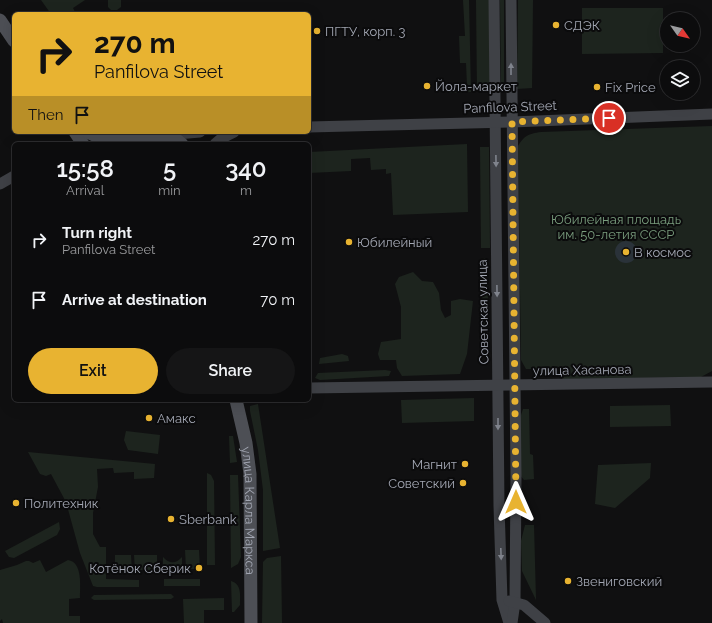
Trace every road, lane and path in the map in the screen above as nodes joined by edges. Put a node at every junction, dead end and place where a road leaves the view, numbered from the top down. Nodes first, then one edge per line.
1 (494, 0) edge
2 (511, 0) edge
3 (0, 20) edge
4 (12, 38) edge
5 (712, 114) edge
6 (496, 122) junction
7 (512, 122) junction
8 (311, 127) edge
9 (175, 134) edge
10 (231, 134) edge
11 (163, 135) junction
12 (140, 137) junction
13 (81, 139) edge
14 (130, 142) edge
15 (179, 142) edge
16 (218, 142) edge
17 (12, 177) edge
18 (0, 184) edge
19 (712, 382) edge
20 (498, 385) junction
21 (515, 385) junction
22 (311, 388) edge
23 (236, 402) edge
24 (502, 600) junction
25 (515, 602) junction
26 (251, 623) edge
27 (509, 623) edge
28 (512, 623) edge
29 (545, 623) edge

1 - 6 street, Советская улица
7 -> 2 street
3 - 4 main road
5 - 7 street, Panfilova Street
6 - 7 street, Panfilova Street
6 - 8 street, Panfilova Street
6 -> 20 street, Советская улица
7 - 21 street
9 - 11 street
10 - 16 street
11 - 12 main road
11 - 15 main road
12 - 13 main road
12 - 14 main road
17 - 18 street
19 - 21 street, улица Хасанова
20 - 21 street, улица Хасанова
20 - 22 street, улица Хасанова
20 -> 24 street, Советская улица
21 - 25 street
23 - 26 main road, улица Карла Маркса
24 - 25 street
24 - 27 street, Советская улица
25 - 28 street
25 - 29 street

